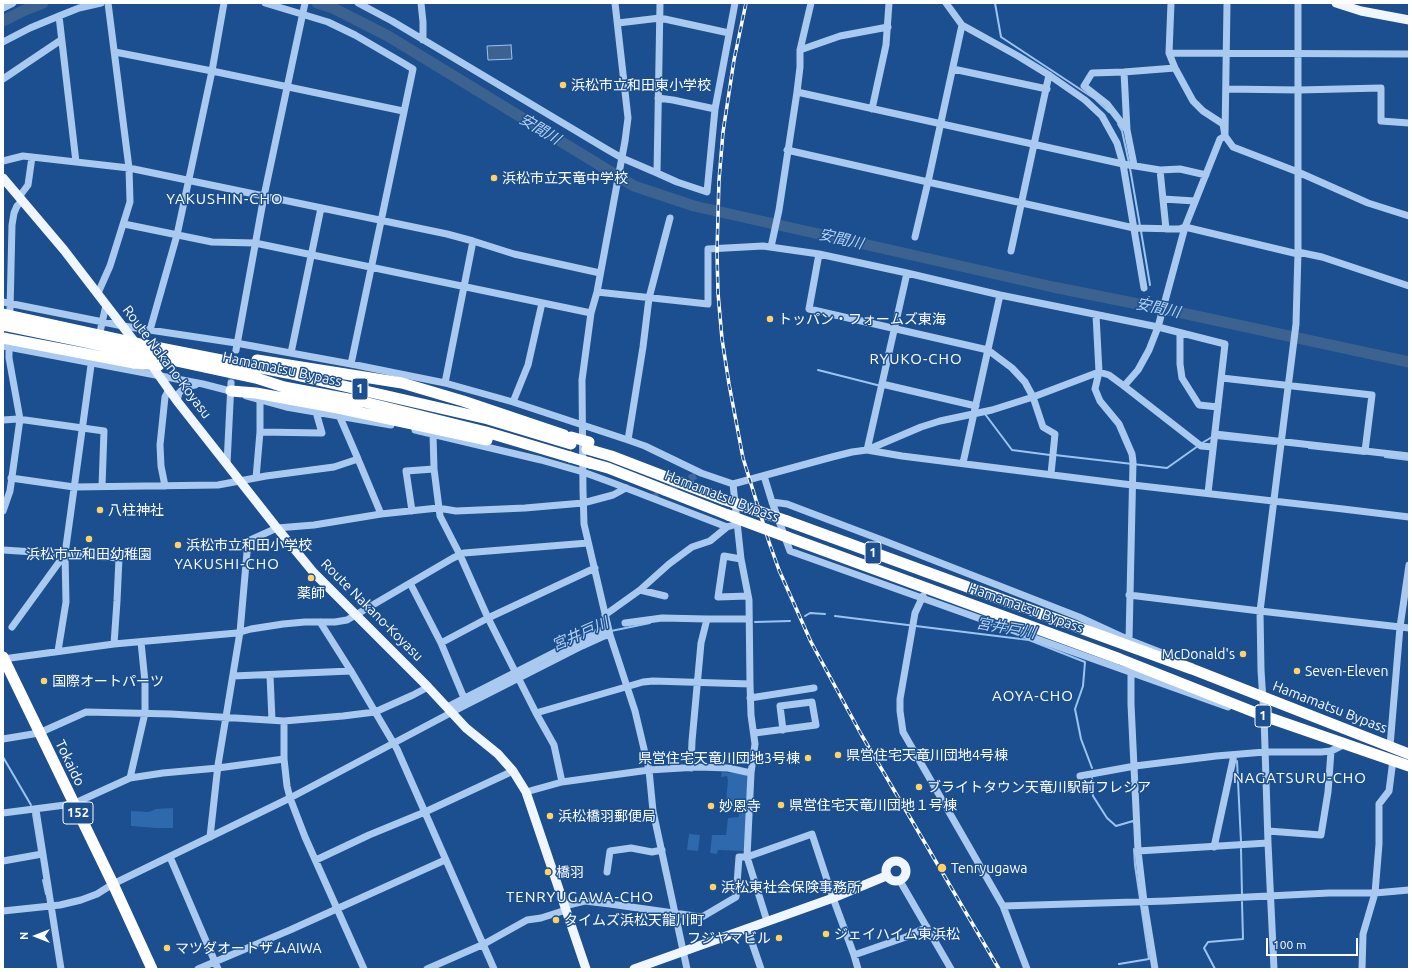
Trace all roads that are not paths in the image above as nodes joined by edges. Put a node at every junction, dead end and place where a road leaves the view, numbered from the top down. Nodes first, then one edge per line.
1 (13, 3) edge
2 (101, 3) edge
3 (108, 3) edge
4 (224, 3) edge
5 (265, 3) edge
6 (305, 3) edge
7 (358, 3) edge
8 (421, 3) edge
9 (615, 3) edge
10 (660, 3) edge
11 (735, 3) edge
12 (810, 3) edge
13 (889, 3) edge
14 (946, 3) edge
15 (1171, 3) edge
16 (1227, 3) edge
17 (1298, 3) edge
18 (1336, 3) edge
19 (3, 8) edge
20 (302, 13) junction
21 (58, 16) junction
22 (660, 18) junction
23 (1409, 20) edge
24 (618, 23) junction
25 (962, 25) junction
26 (888, 27) junction
27 (729, 33) junction
28 (61, 40) junction
29 (423, 40) junction
30 (3, 42) edge
31 (800, 50) junction
32 (115, 52) junction
33 (1169, 53) junction
34 (1226, 54) junction
35 (1299, 54) junction
36 (1409, 54) edge
37 (1175, 68) junction
38 (953, 69) junction
39 (212, 71) junction
40 (1124, 72) junction
41 (1049, 75) junction
42 (3, 79) edge
43 (286, 86) junction
44 (1047, 89) junction
45 (1226, 89) junction
46 (1298, 90) junction
47 (797, 92) junction
48 (658, 98) junction
49 (715, 109) junction
50 (872, 109) junction
51 (403, 111) junction
52 (940, 124) junction
53 (1409, 124) edge
54 (1127, 130) junction
55 (1225, 136) junction
56 (1035, 145) junction
57 (787, 150) junction
58 (32, 157) junction
59 (622, 159) junction
60 (3, 161) edge
61 (76, 162) junction
62 (1124, 164) junction
63 (1134, 165) junction
64 (129, 168) junction
65 (1160, 170) junction
66 (1298, 172) junction
67 (657, 173) junction
68 (1206, 175) junction
69 (3, 178) edge
70 (187, 180) junction
71 (928, 182) junction
72 (264, 196) junction
73 (20, 199) junction
74 (1162, 199) junction
75 (1195, 201) junction
76 (1022, 203) junction
77 (321, 208) junction
78 (1409, 216) edge
79 (670, 218) dead end
80 (380, 220) junction
81 (124, 224) junction
82 (1185, 227) junction
83 (1135, 228) junction
84 (1166, 229) junction
85 (177, 235) junction
86 (915, 237) dead end
87 (473, 241) junction
88 (255, 243) junction
89 (771, 247) junction
90 (1011, 251) dead end
91 (1298, 253) junction
92 (818, 254) junction
93 (312, 255) junction
94 (371, 267) junction
95 (600, 273) junction
96 (907, 273) junction
97 (464, 286) junction
98 (1409, 286) edge
99 (1144, 288) dead end
100 (597, 292) junction
101 (98, 293) junction
102 (1000, 296) junction
103 (649, 298) junction
104 (542, 303) junction
105 (106, 305) junction
106 (7, 307) edge
107 (591, 314) junction
108 (1096, 315) junction
109 (102, 322) junction
110 (1158, 324) junction
111 (3, 325) edge
112 (123, 326) junction
113 (895, 329) junction
114 (150, 330) junction
115 (100, 332) dead end
116 (1180, 333) junction
117 (6, 344) edge
118 (128, 346) junction
119 (236, 346) junction
120 (170, 350) junction
121 (988, 350) junction
122 (292, 353) junction
123 (92, 361) junction
124 (351, 364) junction
125 (158, 366) junction
126 (371, 368) junction
127 (1099, 372) junction
128 (1222, 378) junction
129 (434, 381) junction
130 (445, 383) junction
131 (203, 384) junction
132 (882, 386) junction
133 (1124, 386) junction
134 (1288, 386) junction
135 (231, 387) junction
136 (401, 387) junction
137 (169, 389) junction
138 (1033, 397) junction
139 (260, 400) junction
140 (177, 401) junction
141 (513, 402) junction
142 (1218, 407) junction
143 (978, 411) junction
144 (316, 412) junction
145 (339, 415) junction
146 (20, 419) junction
147 (3, 420) edge
148 (582, 424) junction
149 (83, 428) junction
150 (260, 432) junction
151 (433, 434) junction
152 (1214, 439) junction
153 (571, 440) junction
154 (628, 440) junction
155 (1281, 444) junction
156 (867, 450) junction
157 (1365, 451) junction
158 (1409, 456) edge
159 (570, 459) junction
160 (358, 460) junction
161 (963, 463) junction
162 (227, 464) junction
163 (587, 467) junction
164 (434, 469) junction
165 (1051, 474) junction
166 (764, 476) junction
167 (11, 478) junction
168 (256, 478) junction
169 (241, 481) junction
170 (733, 484) junction
171 (1132, 485) junction
172 (102, 486) junction
173 (165, 486) junction
174 (74, 487) junction
175 (626, 488) junction
176 (1208, 493) junction
177 (772, 502) junction
178 (1274, 502) junction
179 (583, 503) junction
180 (438, 508) junction
181 (3, 511) edge
182 (412, 511) junction
183 (381, 514) junction
184 (1409, 518) edge
185 (737, 524) junction
186 (727, 527) junction
187 (277, 528) junction
188 (588, 542) junction
189 (3, 550) edge
190 (65, 554) junction
191 (460, 555) junction
192 (741, 559) junction
193 (934, 562) junction
194 (1409, 565) edge
195 (595, 568) junction
196 (931, 569) dead end
197 (410, 583) junction
198 (640, 590) junction
199 (1129, 595) junction
200 (665, 596) dead end
201 (748, 596) junction
202 (923, 596) junction
203 (1260, 611) junction
204 (356, 614) junction
205 (605, 615) junction
206 (488, 618) junction
207 (749, 619) junction
208 (707, 620) junction
209 (320, 622) junction
210 (625, 623) dead end
211 (12, 627) dead end
212 (1400, 627) junction
213 (1409, 628) edge
214 (240, 632) junction
215 (609, 632) junction
216 (1129, 640) junction
217 (142, 642) junction
218 (441, 643) junction
219 (114, 644) junction
220 (58, 651) junction
221 (3, 658) edge
222 (1192, 669) junction
223 (351, 671) junction
224 (1131, 673) junction
225 (270, 675) junction
226 (518, 675) junction
227 (233, 676) junction
228 (698, 683) junction
229 (750, 684) junction
230 (626, 686) junction
231 (428, 687) junction
232 (814, 688) dead end
233 (1262, 696) junction
234 (464, 698) junction
235 (750, 698) junction
236 (449, 710) junction
237 (375, 712) junction
238 (145, 713) junction
239 (536, 713) junction
240 (226, 717) junction
241 (1264, 718) junction
242 (272, 720) junction
243 (284, 720) junction
244 (783, 730) junction
245 (39, 733) junction
246 (755, 734) junction
247 (3, 738) edge
248 (1346, 743) junction
249 (394, 744) junction
250 (1390, 746) junction
251 (1331, 750) junction
252 (1266, 752) junction
253 (1409, 754) edge
254 (1234, 755) junction
255 (284, 759) junction
256 (1393, 760) junction
257 (1135, 766) junction
258 (1409, 766) edge
259 (218, 768) junction
260 (691, 768) junction
261 (649, 770) junction
262 (513, 771) junction
263 (751, 773) junction
264 (1080, 776) dead end
265 (130, 778) junction
266 (562, 782) junction
267 (526, 792) junction
268 (290, 798) junction
269 (73, 804) junction
270 (36, 810) junction
271 (424, 812) junction
272 (3, 813) edge
273 (1268, 831) junction
274 (210, 837) junction
275 (1268, 843) junction
276 (1214, 846) junction
277 (662, 850) junction
278 (1138, 851) junction
279 (42, 854) junction
280 (170, 857) junction
281 (747, 857) junction
282 (316, 860) junction
283 (445, 860) junction
284 (3, 861) edge
285 (607, 872) dead end
286 (886, 876) junction
287 (900, 881) junction
288 (113, 884) junction
289 (1409, 890) edge
290 (1375, 893) junction
291 (1270, 897) junction
292 (833, 898) junction
293 (1142, 902) junction
294 (51, 905) junction
295 (1003, 906) junction
296 (565, 908) junction
297 (337, 909) junction
298 (3, 911) edge
299 (675, 913) junction
300 (767, 921) junction
301 (927, 927) junction
302 (747, 928) junction
303 (484, 944) junction
304 (683, 951) junction
305 (854, 955) junction
306 (215, 962) junction
307 (61, 969) edge
308 (152, 969) edge
309 (198, 969) edge
310 (218, 969) edge
311 (364, 969) edge
312 (427, 969) edge
313 (494, 969) edge
314 (586, 969) edge
315 (634, 969) edge
316 (687, 969) edge
317 (761, 969) edge
318 (858, 969) edge
319 (951, 969) edge
320 (1028, 969) edge
321 (1155, 969) edge
322 (1274, 969) edge
323 (1362, 969) edge

1 - 19 street
2 - 21 street
3 - 32 street
4 - 39 street
5 - 20 street
6 - 20 street
7 - 29 street
8 - 29 street
9 - 24 street
10 - 22 street
11 - 27 street
12 - 31 street
13 - 26 street
14 - 25 street
15 - 33 street
16 - 34 street
17 - 35 street
18 - 23 main road
20 - 43 street
20 - 51 street
21 - 28 street
21 - 30 street
22 - 24 street
22 - 27 street
22 - 48 street
24 - 59 street
25 - 38 street
25 - 41 street
26 - 31 street
26 - 50 street
27 - 49 street
28 - 42 street
28 - 61 street
29 - 59 street
31 - 47 street
32 - 39 street
32 - 64 street
33 - 34 street
33 - 37 street
34 - 35 street
34 - 45 street
35 - 36 street
35 - 46 street
37 - 40 street
37 - 55 street
38 - 44 street
38 - 52 street
39 - 43 street
39 - 70 street
40 - 54 street
40 - 54 street
41 - 44 street
41 - 62 street
43 - 51 street
43 - 72 street
44 - 56 street
45 - 46 street
45 - 55 street
46 - 53 street
46 - 66 street
47 - 50 street
47 - 57 street
48 - 49 street
48 - 67 street
49 - 67 street
50 - 52 street
51 - 80 street
52 - 56 street
52 - 71 street
54 - 63 street
55 - 66 street
55 - 68 street
56 - 62 street
56 - 76 street
57 - 71 street
57 - 89 street
58 - 60 street
58 - 61 street
58 - 73 street
59 - 67 street
59 - 95 street
61 - 64 street
62 - 63 street
62 - 83 street
63 - 65 street
64 - 70 street
64 - 81 street
65 - 68 street
65 - 74 street
66 - 78 street
66 - 91 street
68 - 75 street
69 - 73 main road, Route Nakano-Koyasu
70 - 72 street
70 - 85 street
71 - 76 street
71 - 86 street
72 - 77 street
72 - 88 street
73 - 101 main road, Route Nakano-Koyasu
73 - 106 street
74 - 75 street
74 - 84 street
75 - 82 street
76 - 83 street
76 - 90 street
77 - 80 street
77 - 93 street
79 - 103 street
80 - 87 street
80 - 94 street
81 - 85 street
81 - 101 street
82 - 84 street
82 - 91 street
82 - 110 street
83 - 84 street
83 - 99 street
85 - 88 street
85 - 114 street
87 - 95 street
87 - 97 street
88 - 93 street
88 - 119 street
89 - 92 street
89 - 103 street
91 - 98 street
91 - 134 street
92 - 96 street
92 - 113 street
93 - 94 street
93 - 122 street
94 - 97 street
94 - 124 street
95 - 100 street
96 - 102 street
96 - 113 street
97 - 104 street
97 - 130 street
100 - 103 street
100 - 107 street
101 - 105 main road, Route Nakano-Koyasu
102 - 108 street
102 - 121 street
103 - 154 street
104 - 107 street
104 - 141 street
105 - 109 street
105 - 112 main road, Route Nakano-Koyasu
106 - 109 street
106 - 118 highway, Hamamatsu Bypass / 1
107 - 148 street
108 - 110 street
108 - 127 street
109 - 112 street
109 - 115 street
110 - 116 street
110 - 133 street
111 - 118 highway, Hamamatsu Bypass / 1
112 - 114 street
112 - 125 main road, Route Nakano-Koyasu
113 - 121 street
113 - 132 street
114 - 119 street
116 - 128 street
116 - 142 street
117 - 123 street
117 - 125 highway, 1, bridge
117 - 146 street
118 - 120 highway, Hamamatsu Bypass / 1, bridge
118 - 125 highway, Hamamatsu Bypass / 1, bridge
119 - 122 street
120 - 136 highway, 1
120 - 153 highway, Hamamatsu Bypass / 1
121 - 138 street
121 - 143 street
122 - 124 street
123 - 125 street
123 - 149 street
124 - 126 street
125 - 131 street
125 - 137 main road, Route Nakano-Koyasu
125 - 159 highway, Hamamatsu Bypass / 1
126 - 129 street
126 - 136 street
127 - 133 street
127 - 138 street
127 - 171 street
128 - 134 street
128 - 142 street
129 - 130 street
129 - 136 street
130 - 141 street
131 - 135 street
131 - 140 street
132 - 143 street
132 - 156 street
133 - 152 street
134 - 155 street
134 - 157 street
135 - 139 street
135 - 159 highway
135 - 162 street
136 - 153 highway
137 - 140 main road, Route Nakano-Koyasu
137 - 173 street
138 - 143 street
138 - 165 street
139 - 144 street
139 - 150 street
140 - 162 main road, Route Nakano-Koyasu
141 - 148 street
142 - 152 street
143 - 156 street
143 - 161 street
144 - 145 street
144 - 150 street
145 - 151 street
145 - 160 street
146 - 147 street
146 - 149 street
146 - 167 street
148 - 154 street
148 - 163 street
149 - 172 street
149 - 174 street
150 - 168 street
151 - 163 street
151 - 164 street
152 - 155 street
152 - 176 street
153 - 222 highway, Hamamatsu Bypass / 1, bridge
154 - 170 street
155 - 157 street
155 - 178 street
156 - 161 street
156 - 166 street
157 - 158 street
159 - 163 highway, Hamamatsu Bypass
160 - 168 street
160 - 183 street
161 - 165 street
162 - 169 main road, Route Nakano-Koyasu
163 - 175 street
163 - 179 street
163 - 241 highway, Hamamatsu Bypass / 1, bridge
164 - 180 street
164 - 182 street
165 - 171 street
166 - 170 street
166 - 177 street
167 - 174 street
167 - 181 street
168 - 169 street
169 - 173 street
169 - 187 main road, Route Nakano-Koyasu
170 - 185 street
171 - 176 street
171 - 199 street
172 - 173 street
172 - 174 street
174 - 190 street
175 - 179 street
175 - 186 street
176 - 178 street
177 - 193 street
177 - 202 street
178 - 184 street
178 - 203 street
179 - 180 street
179 - 188 street
180 - 182 street
180 - 191 street
182 - 183 street
183 - 187 street
185 - 186 street
185 - 192 street
186 - 198 street
187 - 204 main road, Route Nakano-Koyasu
187 - 214 street
188 - 191 street
188 - 195 street
189 - 190 street
190 - 211 street
190 - 219 street
190 - 220 street
191 - 197 street
191 - 206 street
192 - 201 street
192 - 201 street
193 - 196 street
193 - 216 street
194 - 212 street
195 - 205 street
195 - 206 street
197 - 204 street
197 - 218 street
198 - 200 street
198 - 205 street
199 - 203 street
199 - 216 street
201 - 207 street
202 - 224 street
202 - 295 street
203 - 212 street
203 - 233 street
204 - 209 street
204 - 231 main road, Route Nakano-Koyasu
205 - 215 street
206 - 218 street
206 - 226 street
207 - 208 street
207 - 229 street
208 - 210 street
208 - 228 street
209 - 214 street
209 - 223 street
212 - 213 street
212 - 250 street
214 - 217 street
214 - 227 street
215 - 226 street
215 - 230 street
216 - 222 street
217 - 219 street
217 - 238 street
218 - 234 street
219 - 220 street
220 - 221 street
221 - 245 highway, Tokaido / 152
222 - 233 highway, Hamamatsu Bypass / 1
223 - 225 street
223 - 237 street
224 - 241 street
224 - 257 street
225 - 227 street
225 - 242 street
226 - 234 street
226 - 236 street
226 - 239 street
227 - 240 street
228 - 229 street
228 - 230 street
228 - 260 street
229 - 235 street
230 - 239 street
230 - 261 street
231 - 236 main road, Route Nakano-Koyasu
231 - 237 street
232 - 235 street
233 - 241 street
233 - 250 highway, Hamamatsu Bypass / 1
234 - 236 street
235 - 246 street
236 - 249 street
236 - 262 main road, Route Nakano-Koyasu
237 - 243 street
237 - 249 street
238 - 240 street
238 - 245 street
238 - 265 street
239 - 266 street
240 - 242 street
240 - 259 street
241 - 248 highway, Hamamatsu Bypass / 1
241 - 252 street
242 - 243 street
243 - 255 street
244 - 244 street
244 - 246 street
245 - 247 street
245 - 269 highway, Tokaido / 152
246 - 263 street
248 - 251 street
248 - 256 highway, Hamamatsu Bypass / 1
249 - 268 street
249 - 271 street
250 - 253 highway, Hamamatsu Bypass / 1
251 - 252 street
251 - 273 street
252 - 254 street
252 - 273 street
254 - 257 street
254 - 276 street
255 - 259 street
255 - 268 street
256 - 258 highway, Hamamatsu Bypass / 1
256 - 290 street
257 - 264 street
257 - 278 street
259 - 265 street
259 - 274 street
260 - 261 street
260 - 263 street
261 - 266 street
261 - 277 street
262 - 267 main road, Route Nakano-Koyasu
262 - 271 street
263 - 281 street
265 - 269 street
266 - 267 street
267 - 296 main road, Route Nakano-Koyasu
268 - 274 street
268 - 282 street
269 - 270 street
269 - 288 highway, Tokaido / 152
270 - 272 street
270 - 279 street
271 - 282 street
271 - 283 street
273 - 275 street
274 - 280 street
275 - 276 street
275 - 291 street
276 - 278 street
277 - 285 street
277 - 299 street
278 - 293 street
279 - 284 street
279 - 294 street
280 - 288 street
280 - 306 street
281 - 292 street
281 - 299 street
281 - 300 street
282 - 297 street
283 - 297 street
283 - 303 street
286 - 287 main road
286 - 287 main road
286 - 292 main road
287 - 301 street
288 - 294 street
288 - 308 highway, Tokaido / 152
289 - 290 street
290 - 291 street
290 - 323 street
291 - 293 street
291 - 322 street
292 - 300 main road
292 - 305 street
293 - 295 street
293 - 321 street
294 - 298 street
294 - 307 street
295 - 320 street
296 - 299 street
296 - 303 street
296 - 314 main road, Route Nakano-Koyasu
297 - 306 street
297 - 311 street
299 - 304 street
300 - 302 main road
301 - 305 street
301 - 319 street
302 - 304 main road
302 - 317 street
303 - 312 street
303 - 313 street
304 - 315 main road
304 - 316 street
305 - 318 street
306 - 309 street
306 - 310 street

